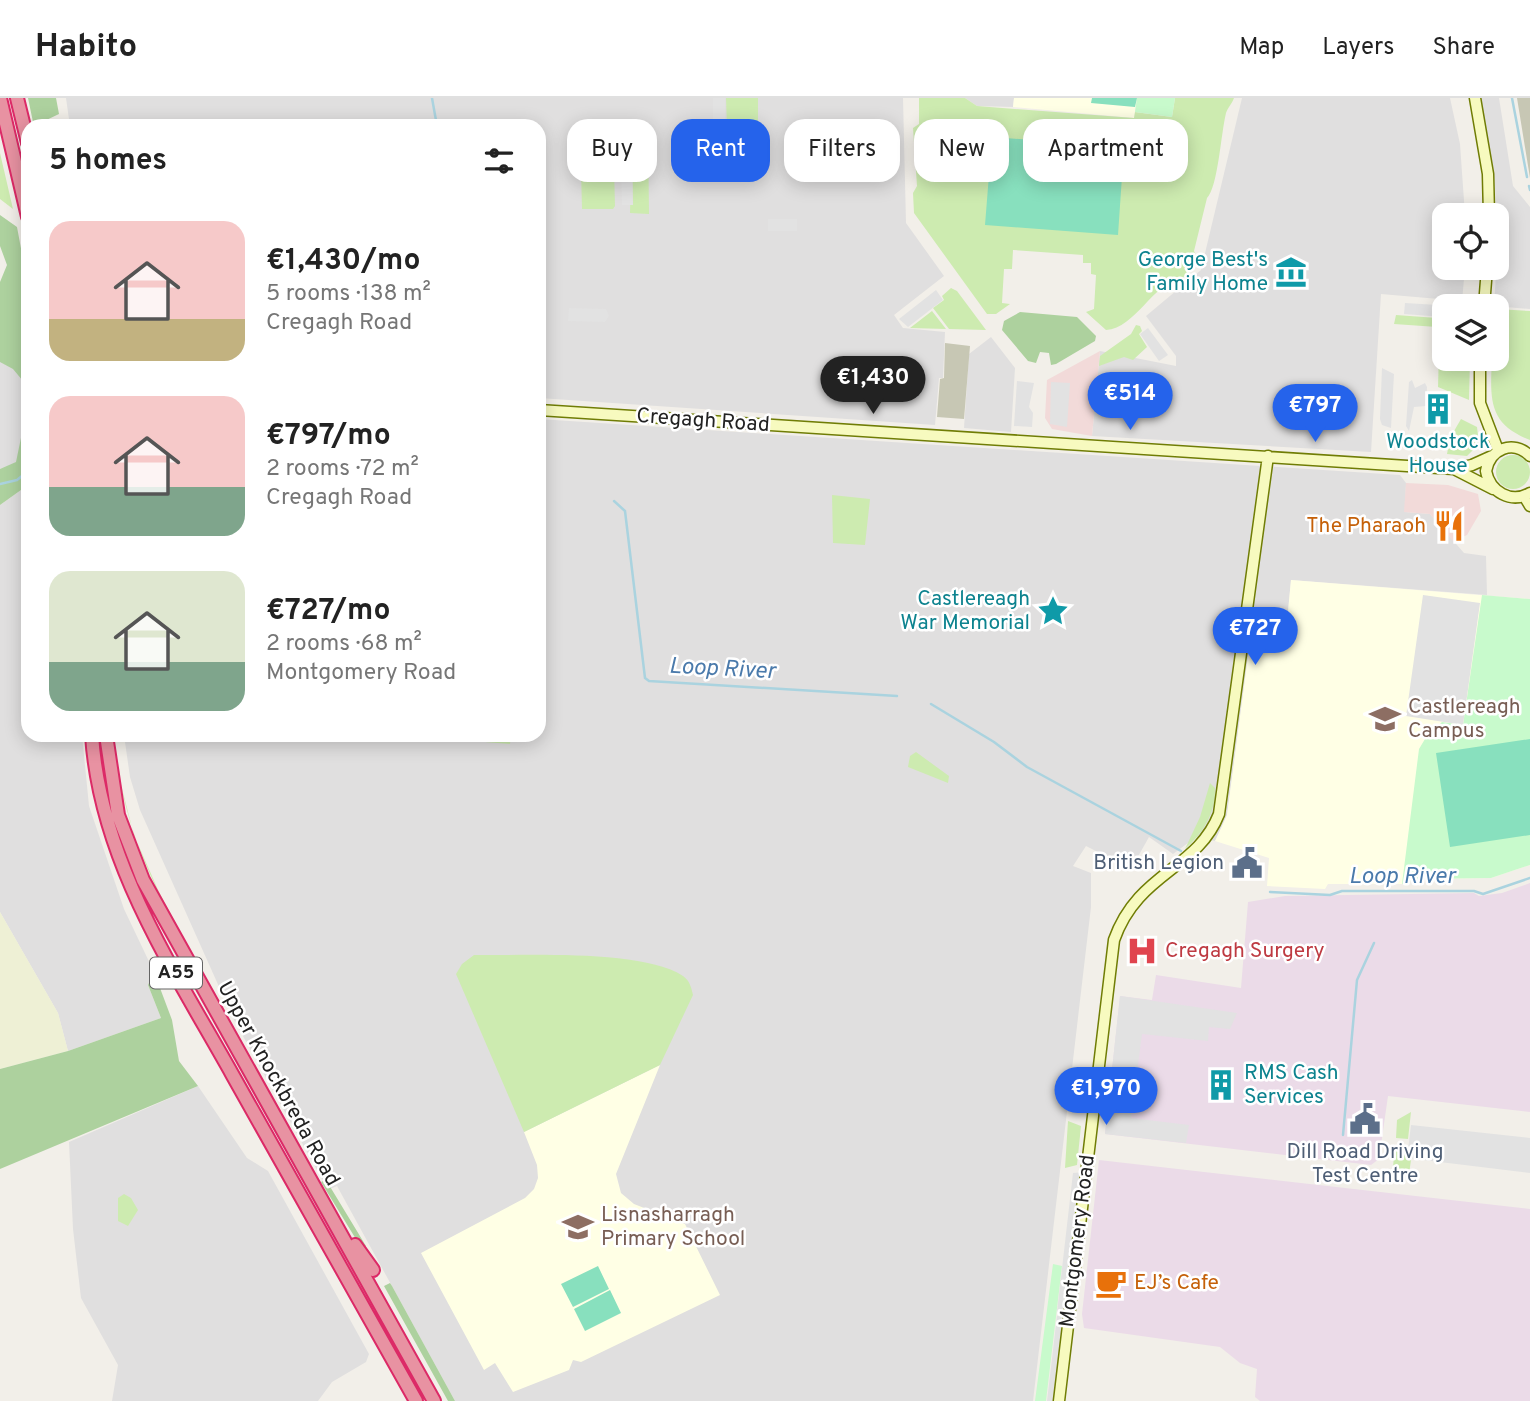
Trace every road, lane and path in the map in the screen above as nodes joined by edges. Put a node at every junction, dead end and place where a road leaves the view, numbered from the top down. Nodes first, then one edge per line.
1 (0, 98) edge
2 (17, 98) edge
3 (1475, 98) edge
4 (22, 119) edge
5 (21, 185) edge
6 (1489, 203) edge
7 (1480, 371) edge
8 (546, 410) edge
9 (1495, 453) junction
10 (1268, 456) junction
11 (1530, 456) edge
12 (1454, 469) junction
13 (1494, 489) junction
14 (1527, 495) edge
15 (1530, 506) edge
16 (93, 742) edge
17 (107, 742) edge
18 (330, 1216) junction
19 (373, 1270) dead end
20 (416, 1401) edge
21 (434, 1401) edge
22 (1059, 1401) edge

1 - 5 highway
2 - 4 highway
3 - 6 street
7 - 9 street
8 - 10 street, Cregagh Road
9 - 11 street
9 - 12 street, Cregagh Road
9 - 13 street
10 - 12 street, Cregagh Road
10 - 22 street, Montgomery Road
12 - 13 street, Cregagh Road
13 - 14 street, Cregagh Road
14 - 15 street
16 - 20 highway, Upper Knockbreda Road / A55
17 - 18 highway, Upper Knockbreda Road / A55
18 - 19 highway
18 - 21 highway, Upper Knockbreda Road / A55

